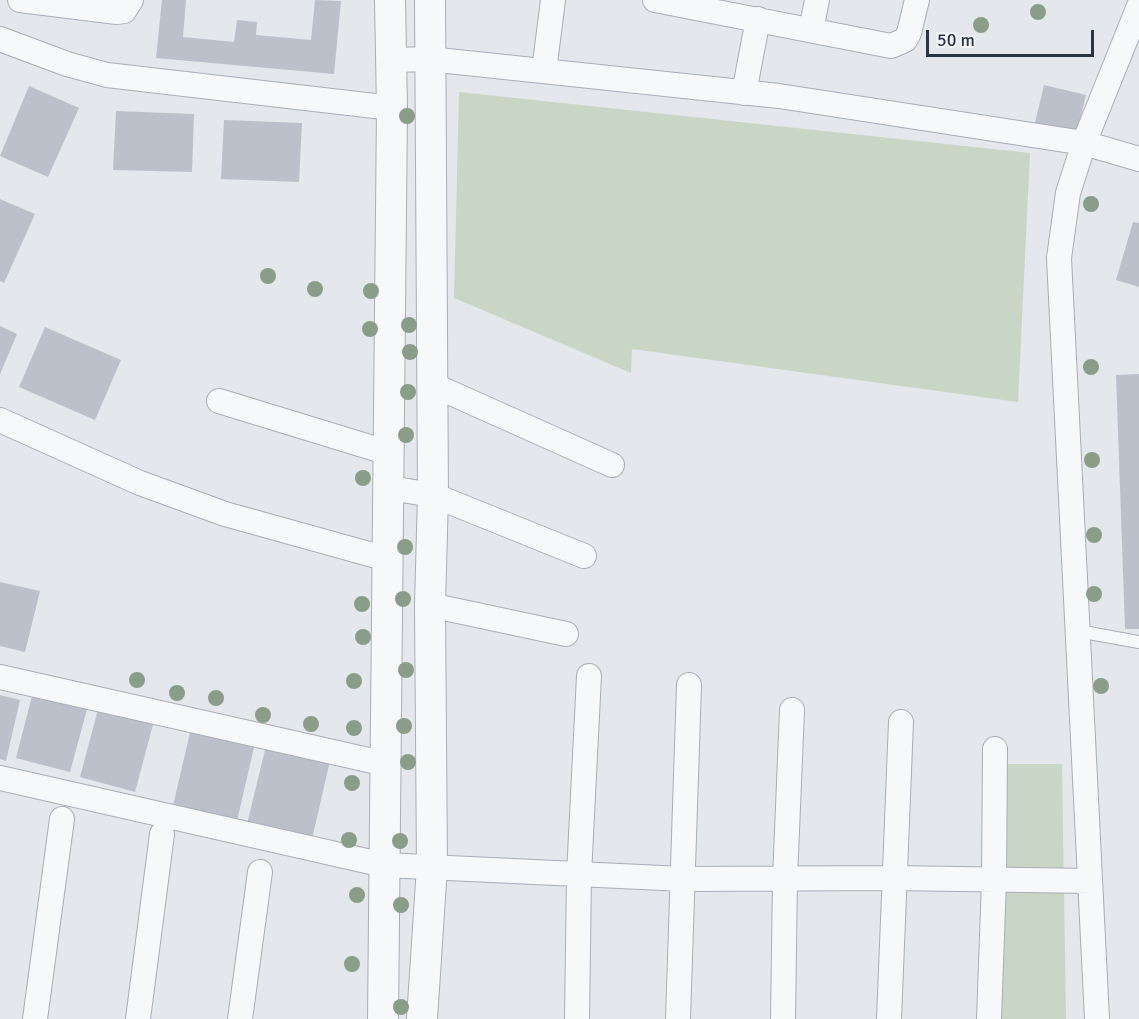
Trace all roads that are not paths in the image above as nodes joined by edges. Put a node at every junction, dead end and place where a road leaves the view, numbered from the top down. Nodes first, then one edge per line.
1 (20, 0) edge
2 (131, 0) edge
3 (390, 0) edge
4 (430, 0) edge
5 (553, 0) edge
6 (655, 0) edge
7 (817, 0) edge
8 (917, 0) edge
9 (707, 4) edge
10 (1139, 6) edge
11 (758, 19) junction
12 (811, 30) junction
13 (0, 39) edge
14 (429, 59) junction
15 (392, 60) junction
16 (544, 71) junction
17 (744, 93) junction
18 (392, 108) junction
19 (1084, 143) junction
20 (1139, 159) edge
21 (433, 385) junction
22 (219, 401) dead end
23 (0, 420) edge
24 (389, 453) junction
25 (612, 465) dead end
26 (389, 488) junction
27 (433, 495) junction
28 (585, 556) dead end
29 (387, 559) junction
30 (430, 605) junction
31 (1078, 631) junction
32 (566, 634) dead end
33 (1139, 642) edge
34 (589, 676) dead end
35 (0, 677) edge
36 (689, 685) dead end
37 (792, 710) dead end
38 (901, 722) dead end
39 (995, 748) dead end
40 (386, 764) junction
41 (0, 778) edge
42 (62, 819) dead end
43 (162, 834) dead end
44 (384, 865) junction
45 (432, 867) junction
46 (260, 872) dead end
47 (579, 874) junction
48 (894, 878) junction
49 (684, 879) junction
50 (785, 879) junction
51 (994, 880) junction
52 (1090, 881) junction
53 (34, 1019) edge
54 (138, 1019) edge
55 (240, 1019) edge
56 (383, 1019) edge
57 (422, 1019) edge
58 (578, 1019) edge
59 (678, 1019) edge
60 (783, 1019) edge
61 (889, 1019) edge
62 (989, 1019) edge
63 (1097, 1019) edge

1 - 2 street
3 - 15 street
4 - 14 street
5 - 16 street
6 - 9 street
7 - 12 street
8 - 12 street
9 - 11 street
10 - 19 street
11 - 12 street
11 - 17 street
13 - 18 street
14 - 15 street
14 - 16 street
14 - 21 street
15 - 18 street
16 - 17 street
17 - 19 street
18 - 24 street
19 - 20 street
19 - 31 street
21 - 25 street
21 - 27 street
22 - 24 street
23 - 29 street
24 - 26 street
26 - 27 street
26 - 29 street
27 - 28 street
27 - 30 street
29 - 40 street
30 - 32 street
30 - 45 street
31 - 33 lane
31 - 52 street
34 - 47 street
35 - 40 street
36 - 49 street
37 - 50 street
38 - 48 street
39 - 51 street
40 - 44 street
41 - 44 street
42 - 53 street
43 - 54 street
44 - 45 street
44 - 56 street
45 - 47 street
45 - 57 street
46 - 55 street
47 - 49 street
47 - 58 street
48 - 50 street
48 - 51 street
48 - 61 street
49 - 50 street
49 - 59 street
50 - 60 street
51 - 52 street
51 - 62 street
52 - 63 street

